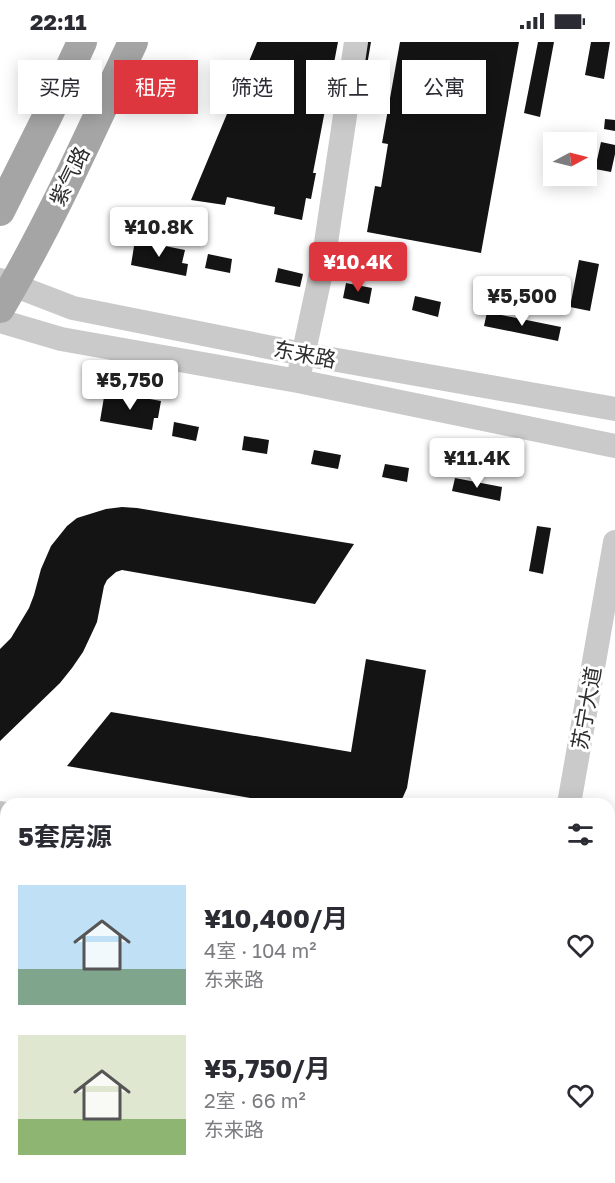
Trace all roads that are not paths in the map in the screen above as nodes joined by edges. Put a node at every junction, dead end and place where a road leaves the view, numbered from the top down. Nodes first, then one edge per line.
1 (82, 42) edge
2 (133, 42) edge
3 (356, 42) edge
4 (74, 60) edge
5 (48, 114) edge
6 (49, 114) edge
7 (90, 134) junction
8 (0, 211) edge
9 (4, 291) edge
10 (0, 321) edge
11 (303, 354) junction
12 (298, 381) junction
13 (615, 409) edge
14 (615, 446) edge
15 (615, 542) edge
16 (570, 798) edge

1 - 4 main road
2 - 7 main road, 紫气路
3 - 11 street
5 - 8 main road
6 - 7 main road
7 - 9 main road, 紫气路
9 - 11 street, 东来路
10 - 12 street, 东来路
11 - 12 street
11 - 13 street, 东来路
12 - 14 street, 东来路
15 - 16 street, 苏宁大道

